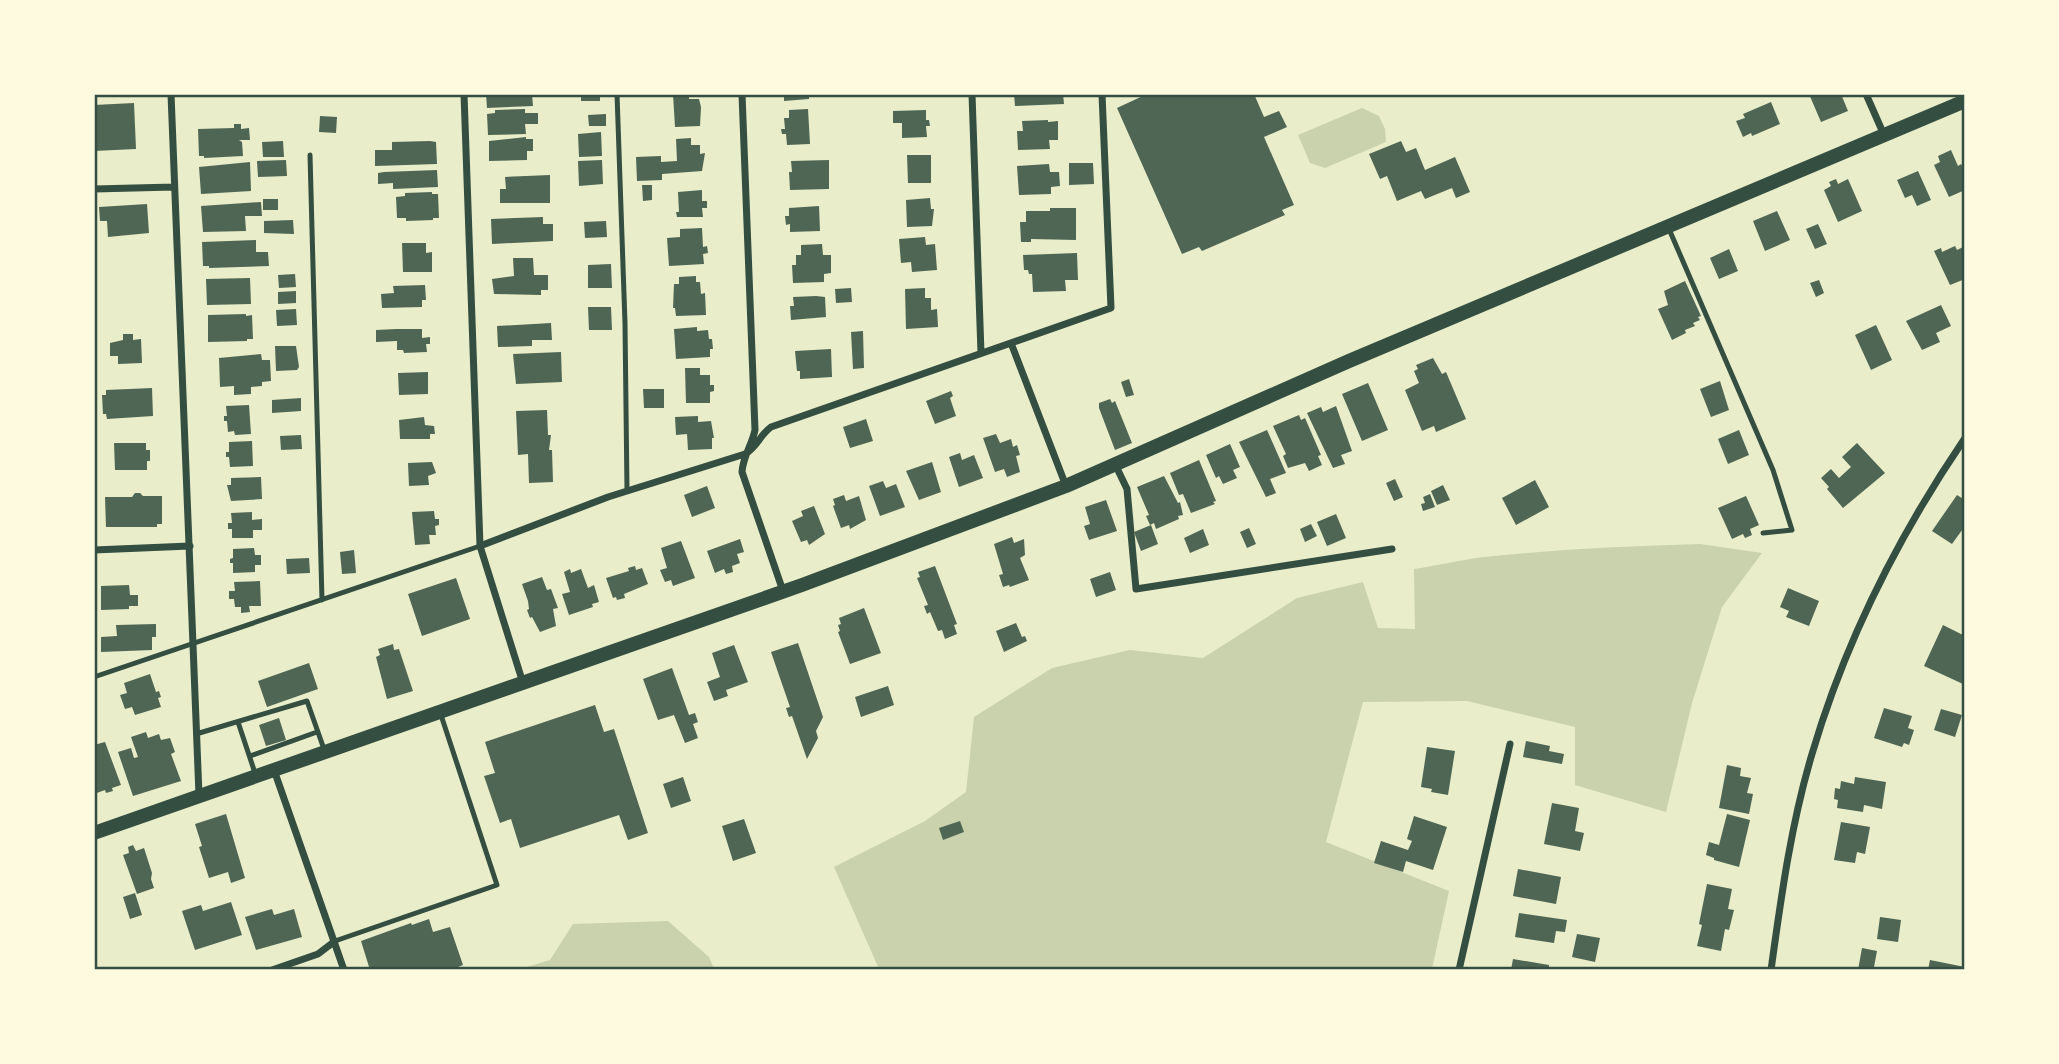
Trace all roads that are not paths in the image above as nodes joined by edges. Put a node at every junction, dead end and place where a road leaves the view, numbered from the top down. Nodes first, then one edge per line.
1 (172, 94) edge
2 (464, 94) edge
3 (617, 94) edge
4 (742, 94) edge
5 (972, 94) edge
6 (1102, 94) edge
7 (1866, 94) edge
8 (1965, 101) edge
9 (1884, 135) junction
10 (310, 155) dead end
11 (174, 187) junction
12 (94, 189) edge
13 (1668, 226) junction
14 (1011, 343) junction
15 (981, 353) junction
16 (1965, 438) edge
17 (745, 454) junction
18 (1115, 464) junction
19 (1066, 486) junction
20 (627, 491) junction
21 (1763, 533) dead end
22 (190, 546) junction
23 (480, 546) junction
24 (1392, 549) dead end
25 (94, 550) edge
26 (783, 592) junction
27 (322, 600) junction
28 (193, 643) junction
29 (94, 677) edge
30 (523, 683) junction
31 (439, 712) junction
32 (238, 722) junction
33 (317, 732) junction
34 (197, 734) junction
35 (1510, 744) dead end
36 (325, 752) junction
37 (250, 756) junction
38 (274, 770) junction
39 (256, 776) junction
40 (199, 795) junction
41 (94, 833) edge
42 (335, 941) junction
43 (272, 970) edge
44 (344, 970) edge
45 (1460, 970) edge
46 (1771, 970) edge

1 - 11 street
2 - 23 street
3 - 20 lane
4 - 17 street
5 - 15 street
6 - 14 street
7 - 9 street
8 - 9 main road
9 - 13 main road
10 - 27 lane
11 - 12 street
11 - 22 street
13 - 18 main road
13 - 21 lane
14 - 15 street
14 - 19 street
15 - 17 street
16 - 46 street
17 - 20 street
17 - 26 street
18 - 19 main road
18 - 24 street
19 - 26 main road
20 - 23 street
22 - 25 street
22 - 28 street
23 - 27 lane
23 - 30 street
26 - 30 main road
27 - 28 lane
28 - 29 lane
28 - 34 street
30 - 31 main road
31 - 36 main road
31 - 42 lane
32 - 33 lane
32 - 34 lane
32 - 37 lane
33 - 36 lane
33 - 37 lane
34 - 40 street
35 - 45 street
36 - 38 main road
37 - 39 lane
38 - 39 main road
38 - 42 street
39 - 40 main road
40 - 41 main road
42 - 43 street
42 - 44 street

